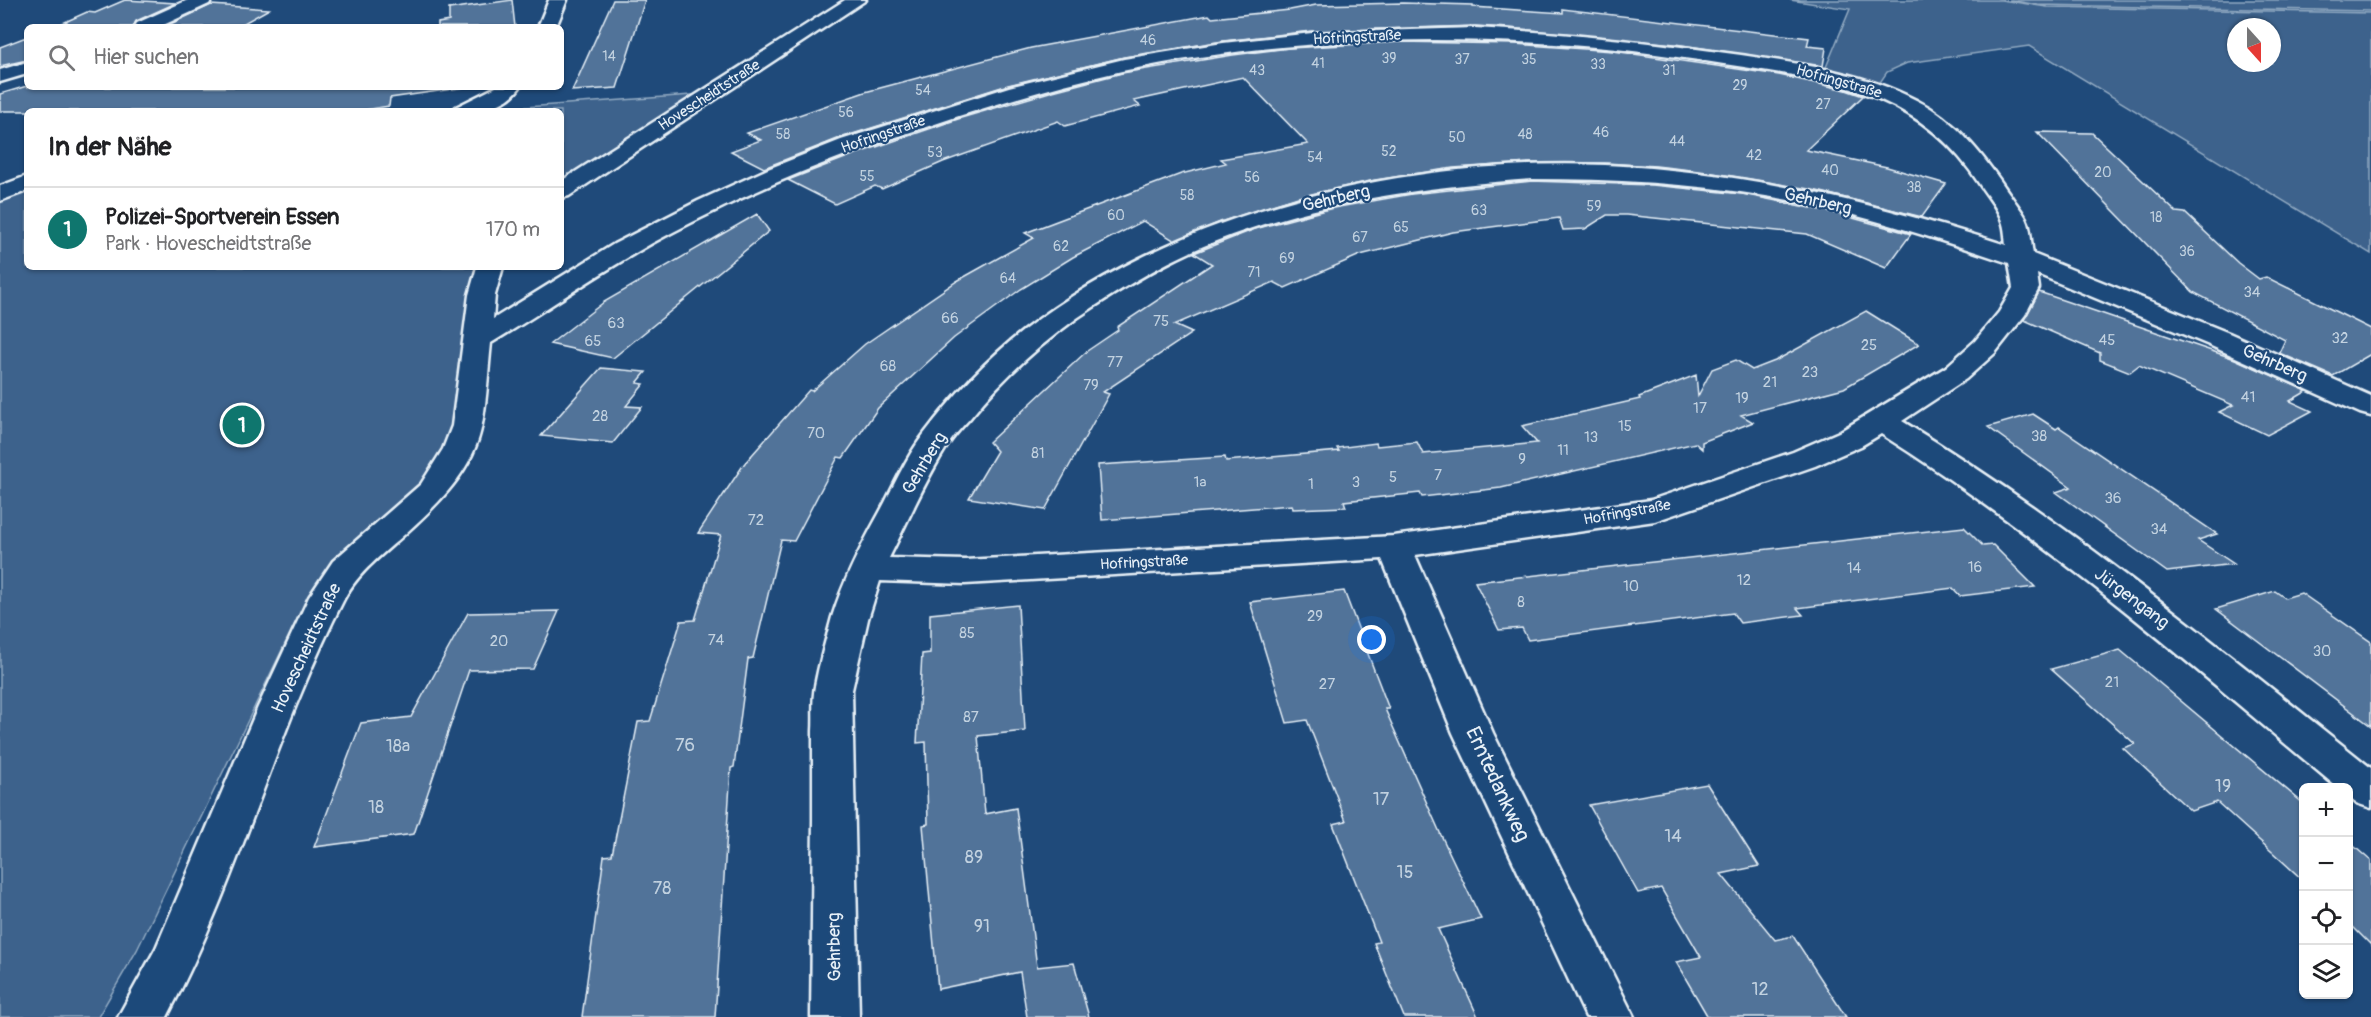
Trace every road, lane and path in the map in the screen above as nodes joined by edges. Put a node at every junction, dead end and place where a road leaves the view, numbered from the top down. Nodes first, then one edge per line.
1 (203, 0) edge
2 (558, 0) edge
3 (857, 0) edge
4 (151, 24) edge
5 (548, 24) edge
6 (24, 69) edge
7 (0, 76) edge
8 (506, 90) edge
9 (470, 108) edge
10 (24, 184) edge
11 (564, 190) edge
12 (0, 194) edge
13 (2023, 260) junction
14 (489, 270) edge
15 (476, 340) junction
16 (2371, 407) edge
17 (1881, 421) junction
18 (1394, 547) junction
19 (866, 569) junction
20 (2371, 791) edge
21 (142, 1017) edge
22 (835, 1017) edge
23 (1610, 1017) edge

1 - 4 street
2 - 5 street
3 - 11 street, Hovescheidtstraße
6 - 7 street
8 - 9 street
10 - 12 street
13 - 15 street, Hofringstraße
13 - 16 street, Gehrberg
13 - 17 street, Hofringstraße
13 - 19 street, Gehrberg
14 - 15 street, Hovescheidtstraße
15 - 21 street, Hovescheidtstraße
17 - 18 street, Hofringstraße
17 - 20 street, Jürgengang
18 - 19 street, Hofringstraße
18 - 23 street, Erntedankweg
19 - 22 street, Gehrberg

